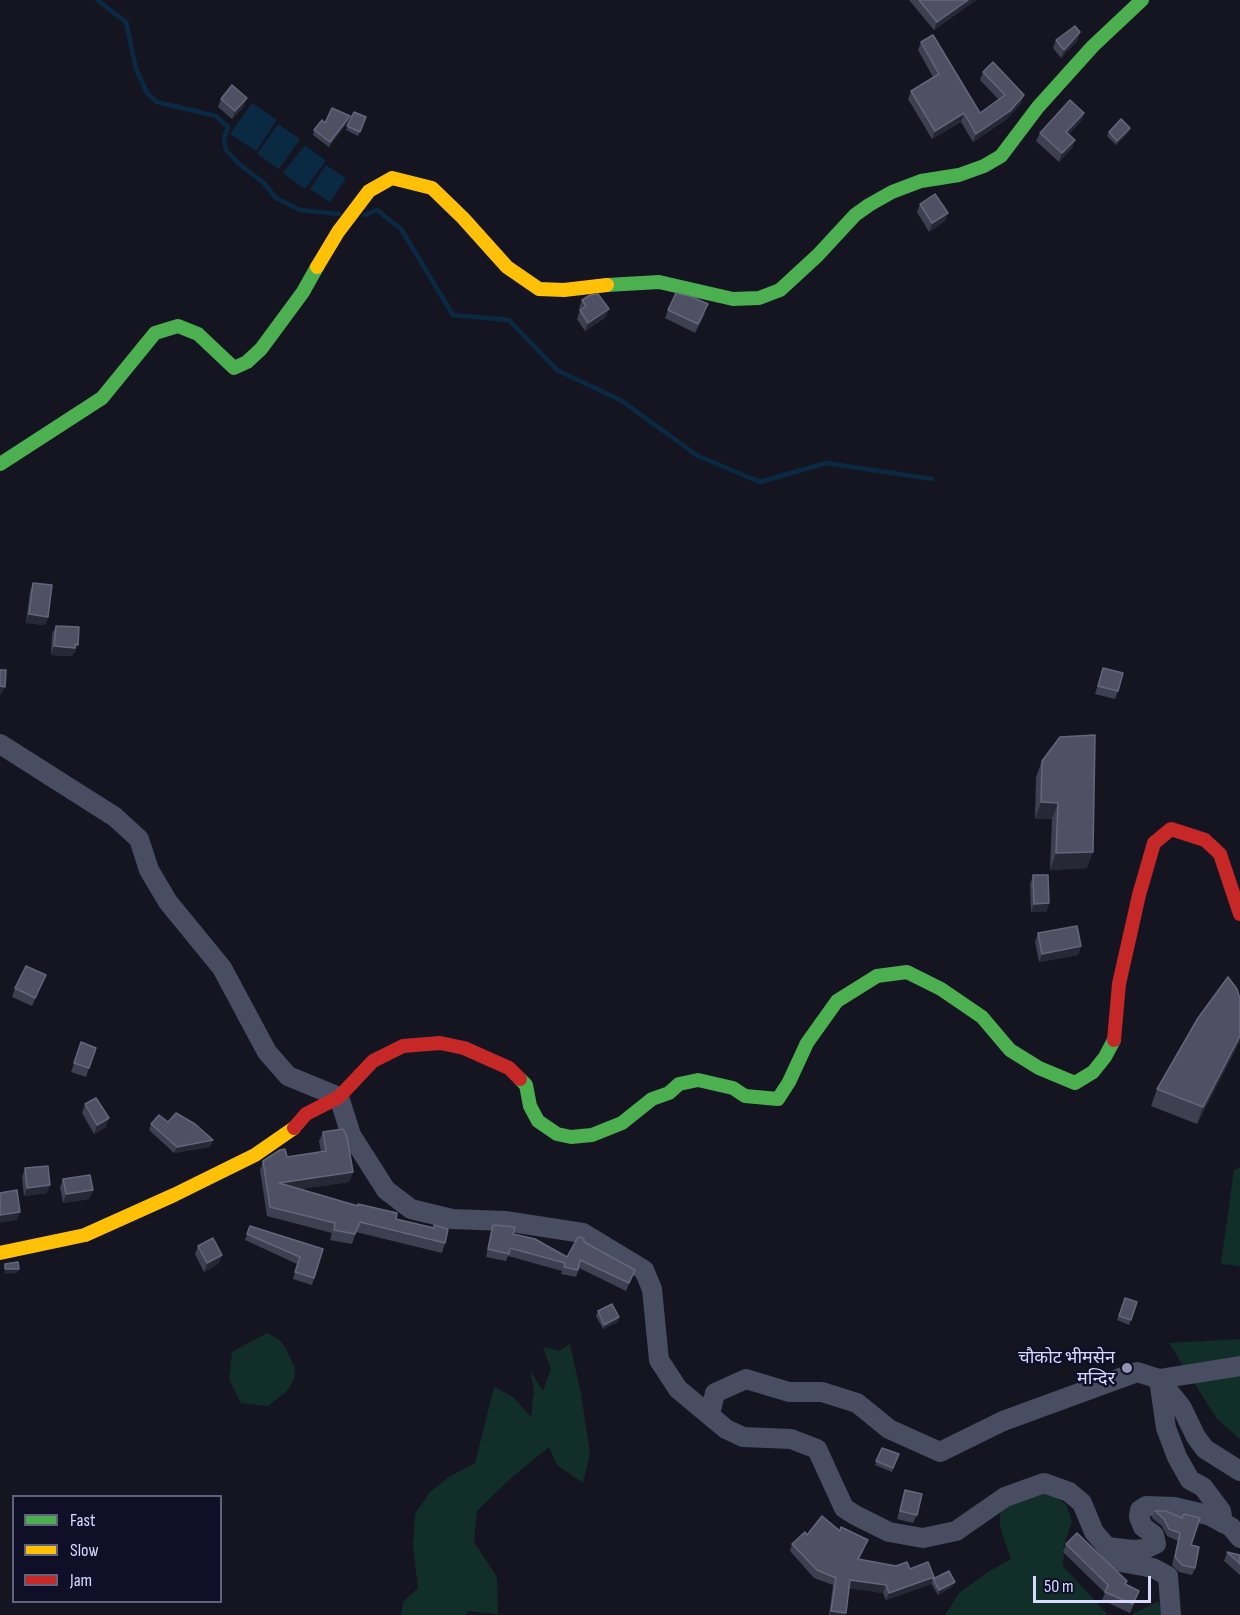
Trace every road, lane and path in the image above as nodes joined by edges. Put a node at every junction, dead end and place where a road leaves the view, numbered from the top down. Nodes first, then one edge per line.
1 (1142, 0) edge
2 (0, 464) edge
3 (0, 744) edge
4 (1240, 914) edge
5 (339, 1096) junction
6 (0, 1253) edge
7 (1240, 1366) edge
8 (1159, 1379) junction
9 (710, 1414) junction
10 (1240, 1471) edge
11 (1224, 1523) junction
12 (1240, 1538) edge
13 (1107, 1547) junction
14 (1171, 1615) edge

1 - 2 street
3 - 5 street
4 - 5 street
5 - 6 street
5 - 9 street
7 - 8 street
8 - 9 street
8 - 10 street
8 - 11 street
9 - 13 street
11 - 12 street
11 - 13 street
13 - 14 street

